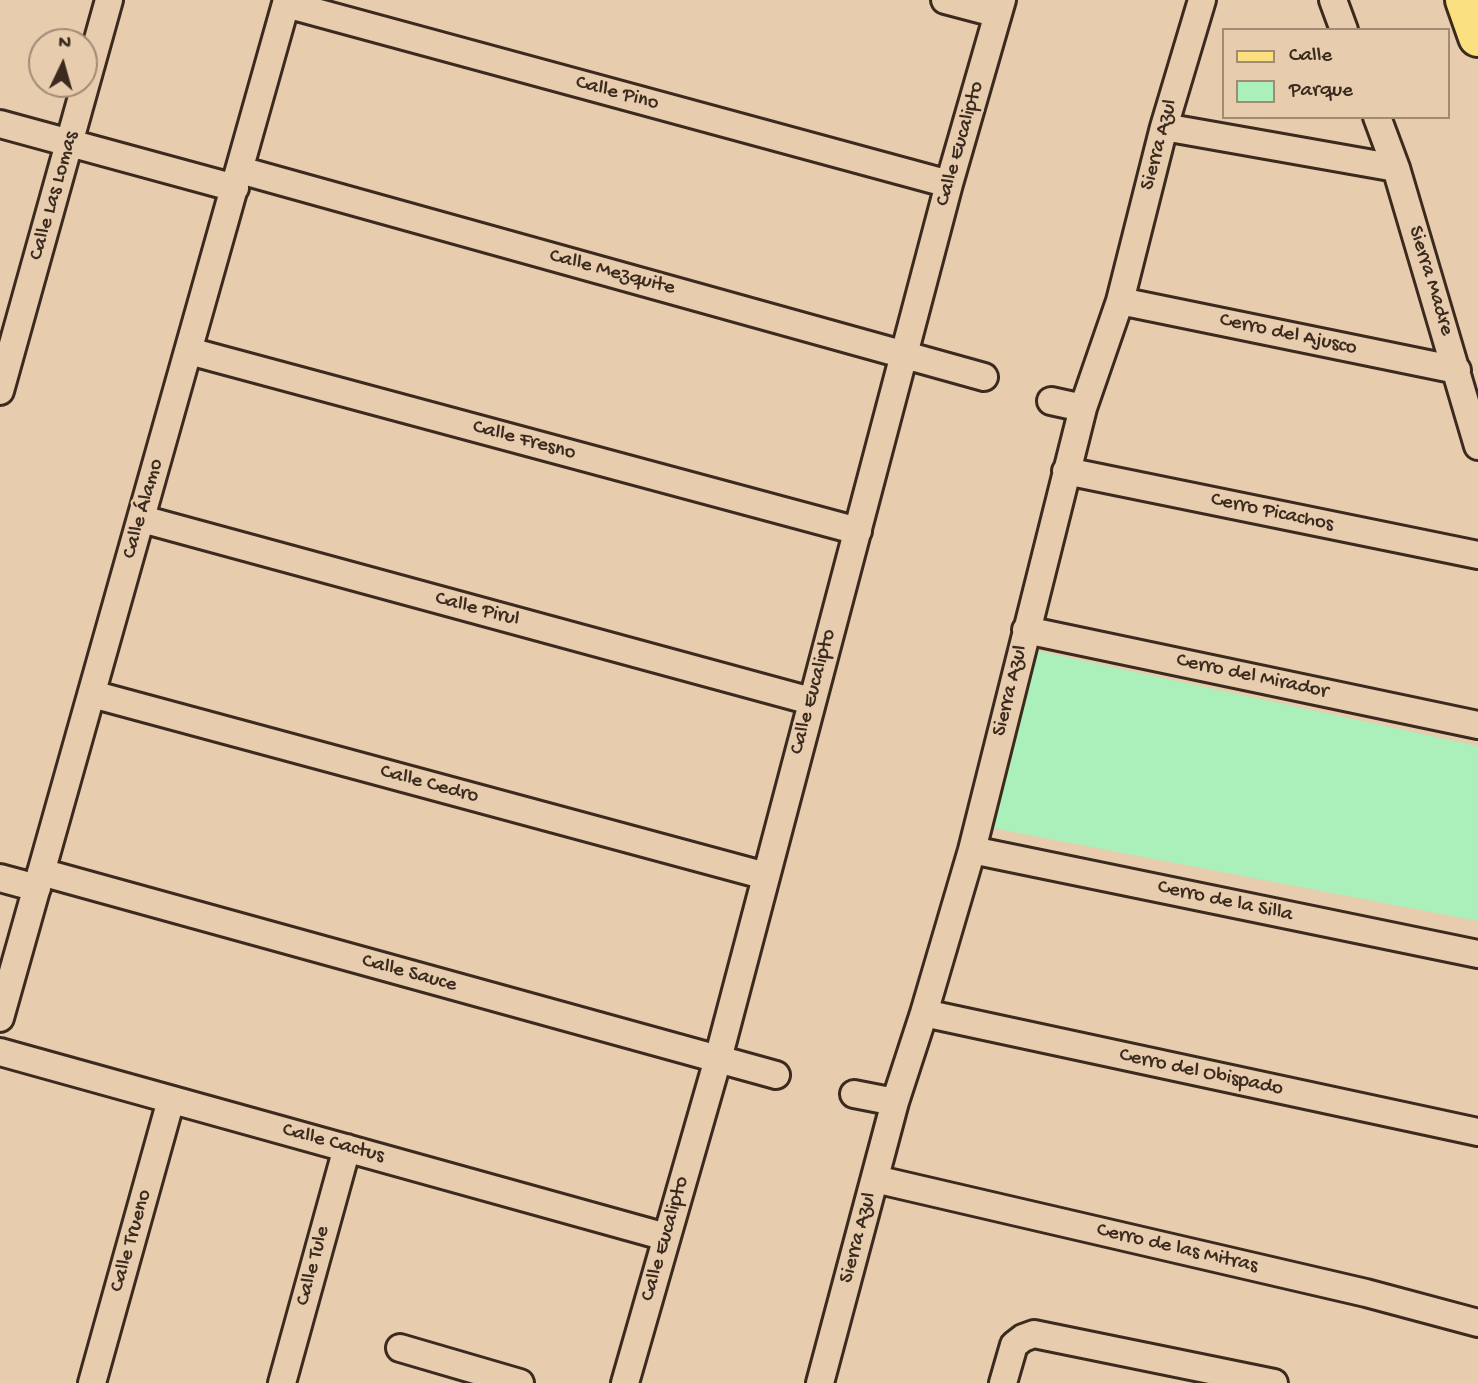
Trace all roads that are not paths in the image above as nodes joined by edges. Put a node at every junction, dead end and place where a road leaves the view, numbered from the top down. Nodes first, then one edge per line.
1 (109, 0) edge
2 (945, 0) edge
3 (1202, 0) edge
4 (1333, 0) edge
5 (1465, 0) edge
6 (287, 2) edge
7 (1000, 7) edge
8 (1343, 28) edge
9 (1478, 37) edge
10 (1378, 119) edge
11 (0, 124) edge
12 (1164, 127) junction
13 (69, 143) junction
14 (1396, 169) junction
15 (237, 179) junction
16 (949, 184) junction
17 (1120, 301) junction
18 (189, 351) junction
19 (904, 354) junction
20 (1457, 370) junction
21 (984, 377) dead end
22 (0, 391) edge
23 (1051, 401) dead end
24 (1083, 408) junction
25 (1478, 446) edge
26 (1066, 471) junction
27 (142, 519) junction
28 (858, 531) junction
29 (1478, 555) edge
30 (1026, 630) junction
31 (92, 694) junction
32 (811, 701) junction
33 (1478, 725) edge
34 (972, 850) junction
35 (765, 876) junction
36 (0, 878) edge
37 (39, 880) junction
38 (1478, 954) edge
39 (924, 1013) junction
40 (0, 1018) edge
41 (0, 1052) edge
42 (718, 1059) junction
43 (776, 1076) dead end
44 (854, 1094) dead end
45 (171, 1100) junction
46 (895, 1102) junction
47 (1478, 1132) edge
48 (347, 1148) junction
49 (875, 1179) junction
50 (666, 1237) junction
51 (1478, 1323) edge
52 (400, 1348) dead end
53 (478, 1377) edge
54 (92, 1383) edge
55 (282, 1383) edge
56 (520, 1383) edge
57 (625, 1383) edge
58 (820, 1383) edge
59 (1003, 1383) edge
60 (1274, 1383) edge

1 - 13 street, Calle Las Lomas
2 - 7 street
3 - 12 street, Sierra Azul
4 - 8 street
5 - 9 main road
6 - 15 street, Calle Álamo
6 - 16 street, Calle Pino
7 - 16 street, Calle Eucalipto
10 - 14 street, Sierra Madre
11 - 13 street, Calle Mezquite
12 - 14 street
12 - 17 street, Sierra Azul
13 - 15 street, Calle Mezquite
13 - 22 street, Calle Las Lomas
14 - 20 street, Sierra Madre
15 - 18 street, Calle Álamo
15 - 19 street, Calle Mezquite
16 - 19 street, Calle Eucalipto
17 - 20 street, Cerro del Ajusco
17 - 24 street, Sierra Azul
18 - 27 street, Calle Álamo
18 - 28 street, Calle Fresno
19 - 21 street, Calle Mezquite
19 - 28 street, Calle Eucalipto
20 - 25 street, Sierra Madre
23 - 24 street
24 - 26 street, Sierra Azul
26 - 29 street, Cerro Picachos
26 - 30 street, Sierra Azul
27 - 31 street, Calle Álamo
27 - 32 street, Calle Pirul
28 - 32 street, Calle Eucalipto
30 - 33 street, Cerro del Mirador
30 - 34 street, Sierra Azul
31 - 35 street, Calle Cedro
31 - 37 street, Calle Álamo
32 - 35 street, Calle Eucalipto
34 - 38 street, Cerro de la Silla
34 - 39 street, Sierra Azul
35 - 42 street, Calle Eucalipto
36 - 37 street, Calle Sauce
37 - 40 street, Calle Álamo
37 - 42 street, Calle Sauce
39 - 46 street, Sierra Azul
39 - 47 street, Cerro del Obispado
41 - 45 street, Calle Cactus
42 - 43 street, Calle Sauce
42 - 50 street, Calle Eucalipto
44 - 46 street
45 - 48 street, Calle Cactus
45 - 54 street, Calle Trueno
46 - 49 street, Sierra Azul
48 - 50 street, Calle Cactus
48 - 55 street, Calle Tule
49 - 51 street, Cerro de las Mitras
49 - 58 street, Sierra Azul
50 - 57 street, Calle Eucalipto
52 - 53 street
53 - 56 street
59 - 60 street

